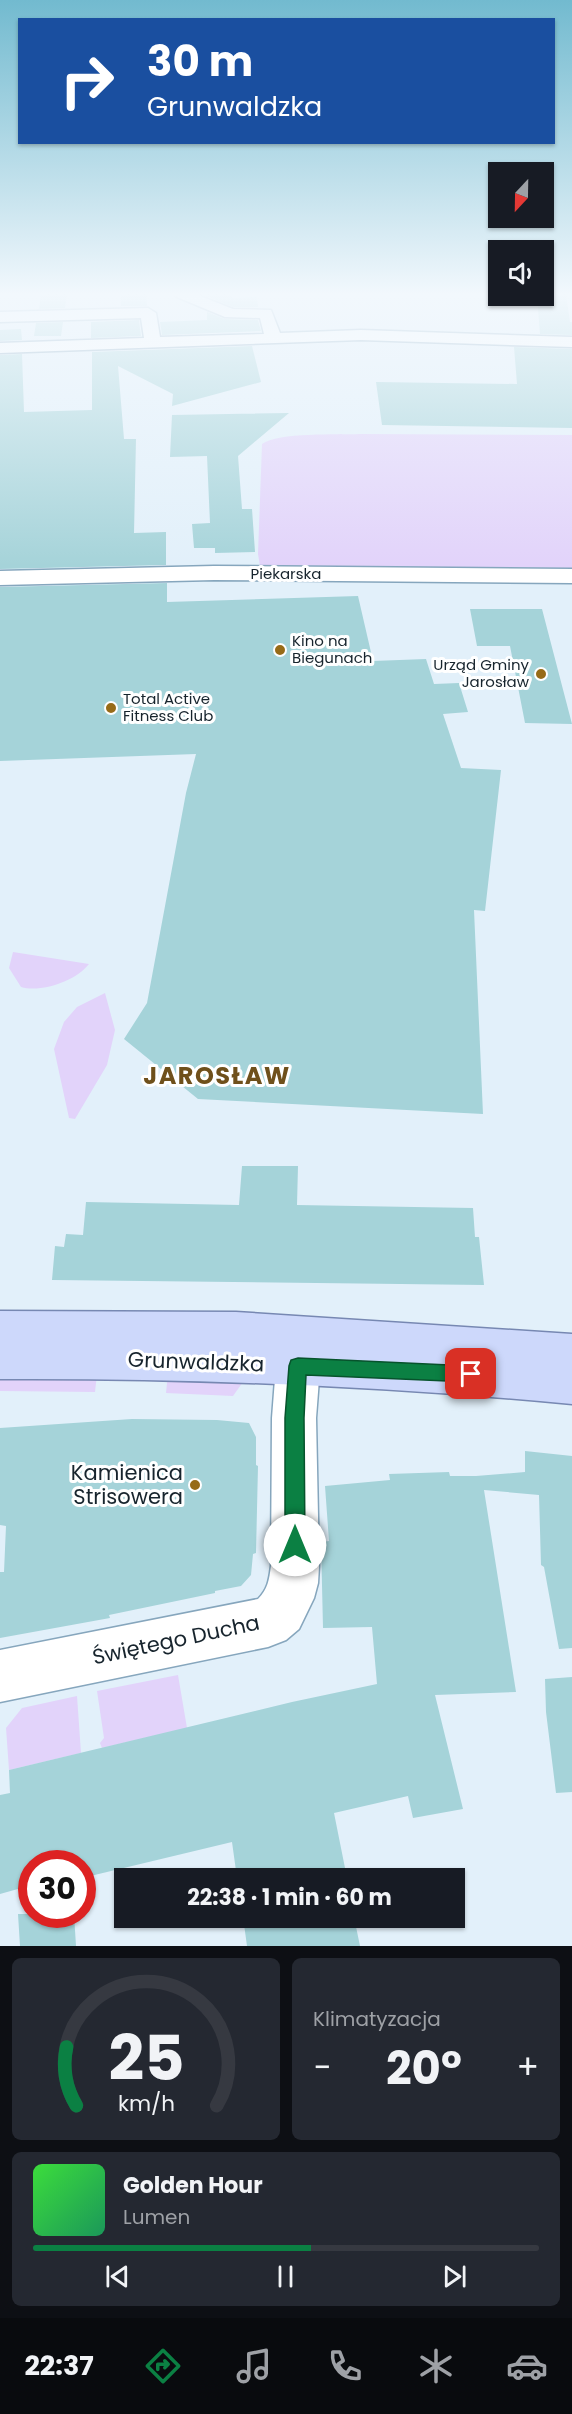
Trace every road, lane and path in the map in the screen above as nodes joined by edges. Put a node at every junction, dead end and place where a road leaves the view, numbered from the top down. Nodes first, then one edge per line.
1 (572, 576) edge
2 (0, 578) edge
3 (0, 1330) edge
4 (572, 1353) edge
5 (0, 1360) edge
6 (298, 1366) junction
7 (572, 1384) edge
8 (0, 1676) edge

1 - 2 street, Piekarska
3 - 4 main road, Grunwaldzka
5 - 6 main road, Grunwaldzka
6 - 7 main road, Grunwaldzka
6 - 8 street, Świętego Ducha

